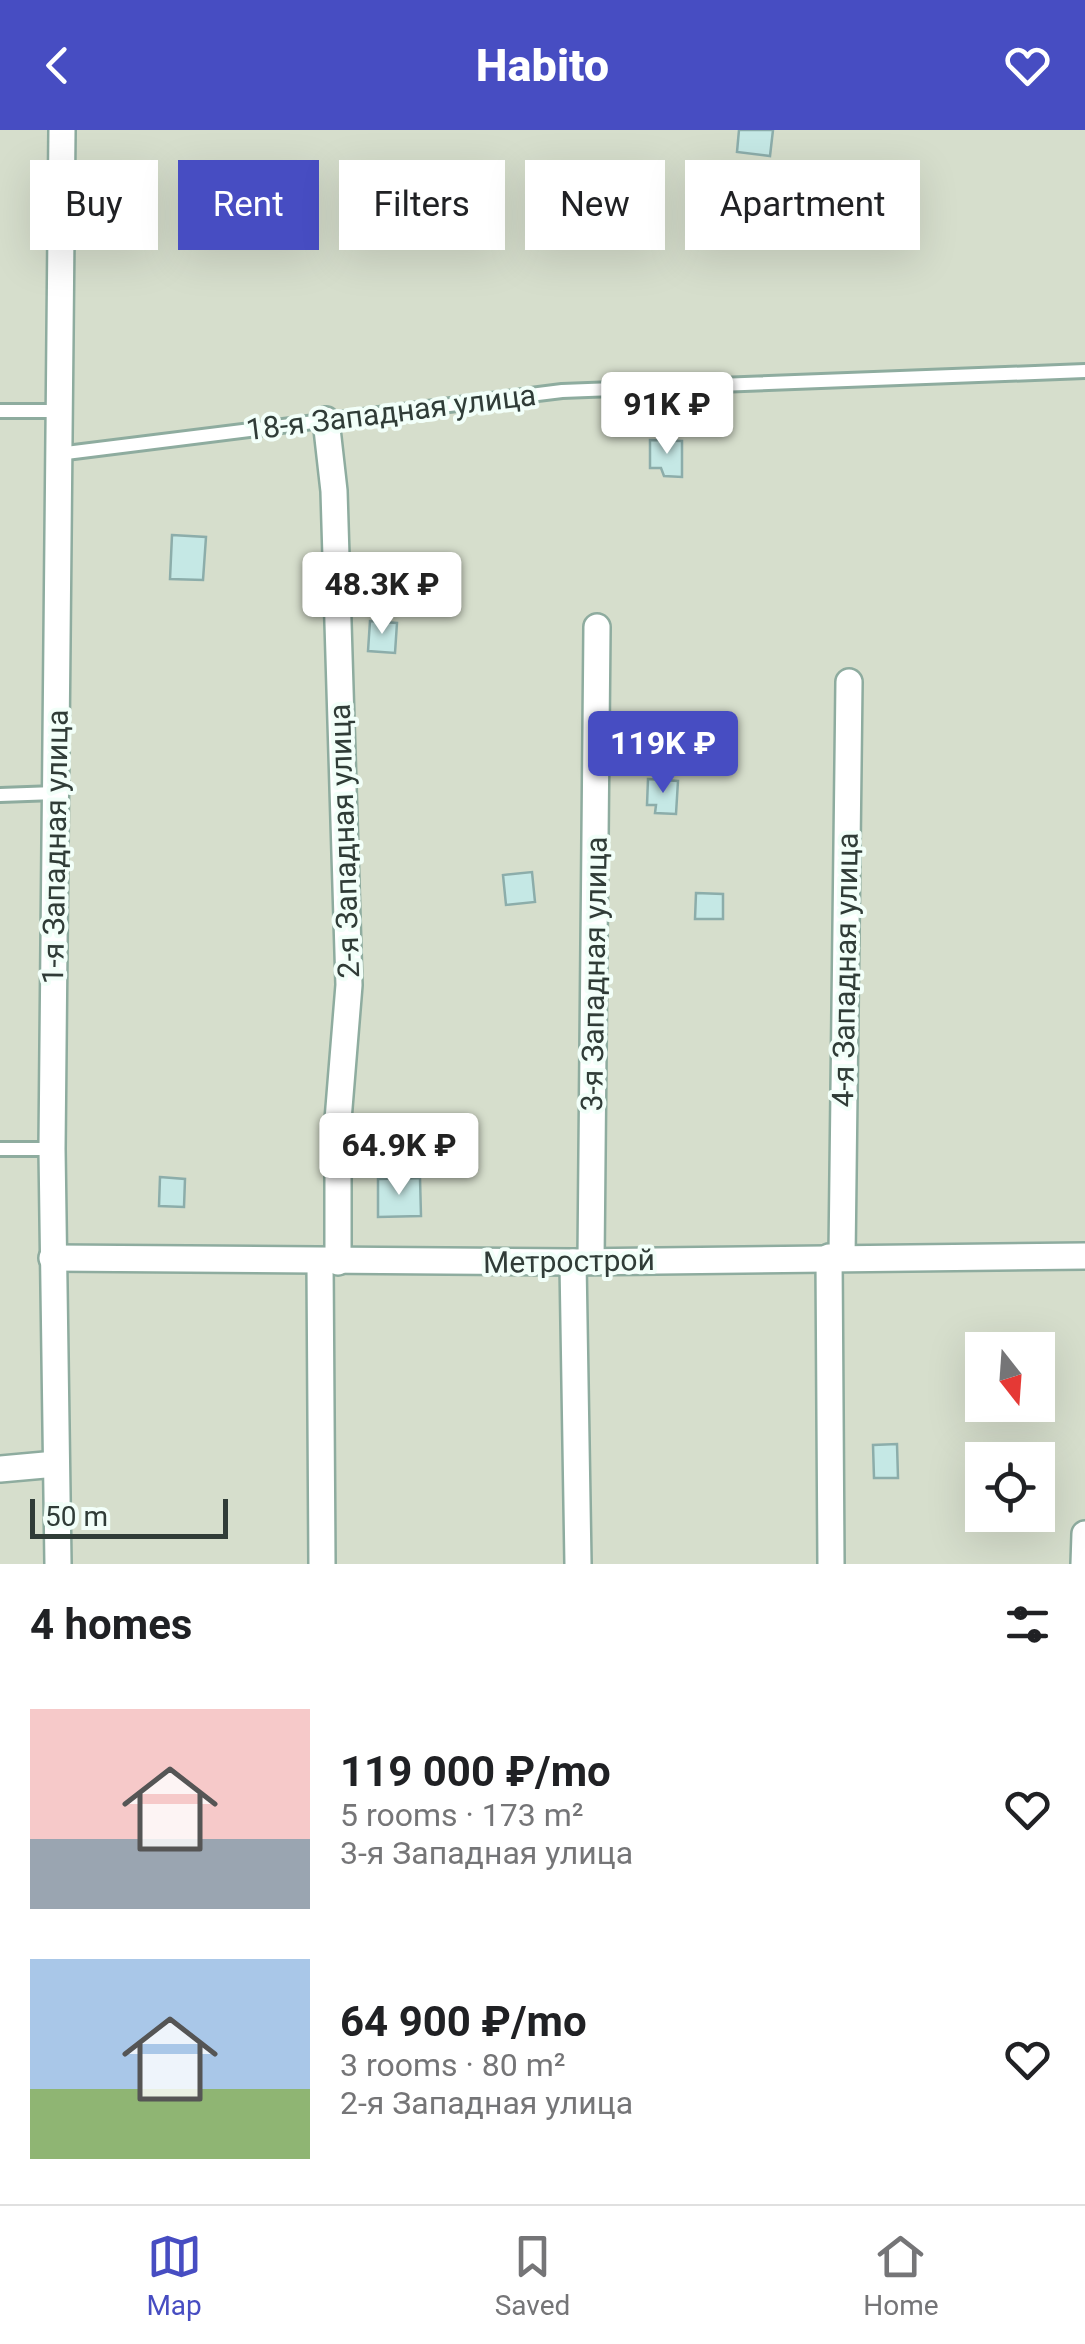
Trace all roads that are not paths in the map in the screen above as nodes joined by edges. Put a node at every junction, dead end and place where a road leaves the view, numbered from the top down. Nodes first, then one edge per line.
1 (62, 130) edge
2 (1085, 370) edge
3 (59, 410) junction
4 (0, 411) edge
5 (326, 420) junction
6 (58, 454) junction
7 (598, 628) dead end
8 (849, 682) dead end
9 (55, 793) junction
10 (0, 795) edge
11 (0, 1149) edge
12 (52, 1149) junction
13 (1085, 1256) edge
14 (835, 1257) junction
15 (52, 1258) junction
16 (329, 1262) junction
17 (582, 1262) junction
18 (56, 1464) junction
19 (0, 1469) edge
20 (1085, 1534) edge
21 (58, 1564) edge
22 (322, 1564) edge
23 (578, 1564) edge
24 (832, 1564) edge
25 (1084, 1564) edge

1 - 3 street, 1-я Западная улица
2 - 5 lane, 18-я Западная улица
3 - 4 lane
3 - 6 street, 1-я Западная улица
5 - 6 lane, 18-я Западная улица
5 - 16 street, 2-я Западная улица
6 - 9 street, 1-я Западная улица
7 - 17 street, 3-я Западная улица
8 - 14 street, 4-я Западная улица
9 - 10 lane
9 - 12 street, 1-я Западная улица
11 - 12 lane
12 - 15 street, 1-я Западная улица
13 - 14 street, Метрострой
14 - 17 street, Метрострой
14 - 24 street, 4-я Западная улица
15 - 16 street, Метрострой
15 - 18 street, 1-я Западная улица
16 - 17 street, Метрострой
16 - 22 street, 2-я Западная улица
17 - 23 street, 3-я Западная улица
18 - 19 street
18 - 21 street, 1-я Западная улица
20 - 25 street

